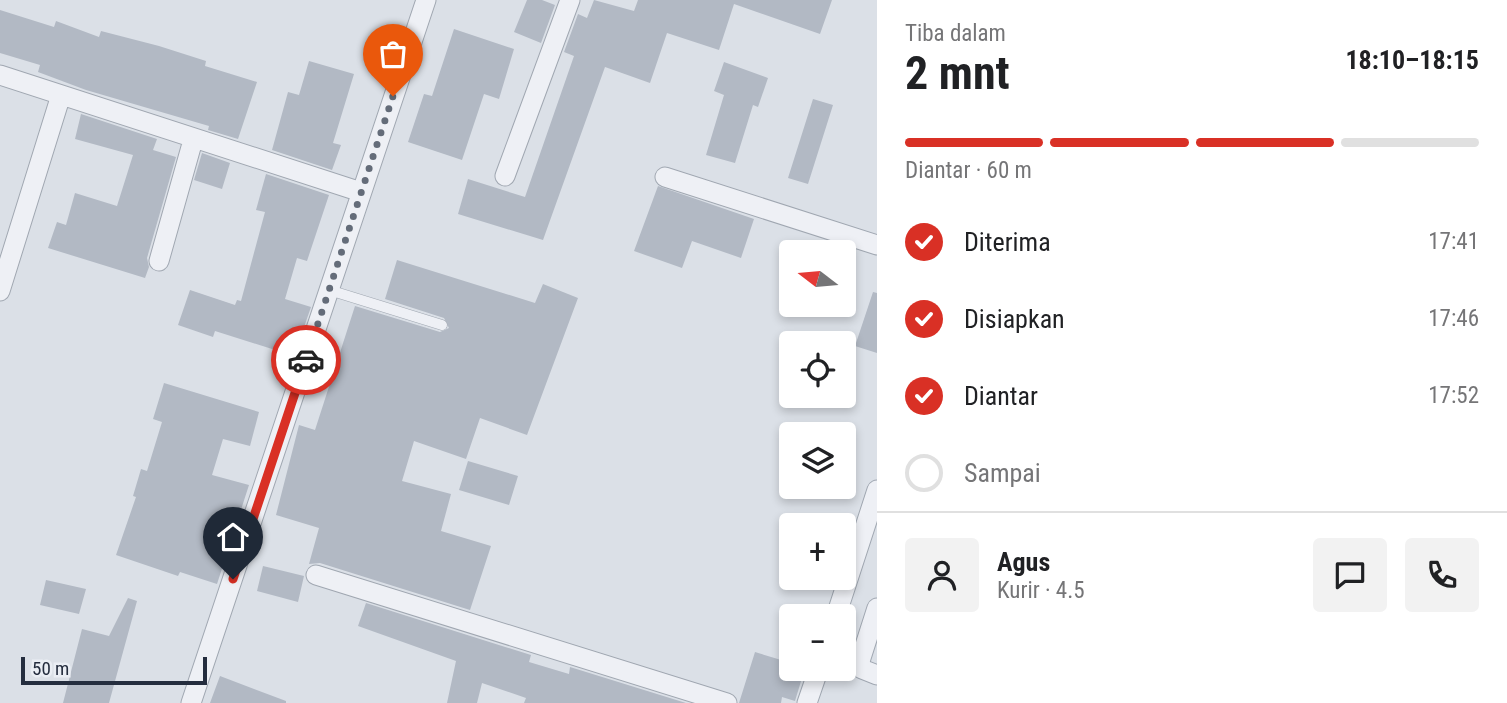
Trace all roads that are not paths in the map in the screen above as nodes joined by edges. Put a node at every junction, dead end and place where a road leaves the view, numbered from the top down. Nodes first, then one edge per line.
1 (426, 0) edge
2 (570, 0) edge
3 (0, 75) edge
4 (61, 95) junction
5 (193, 140) junction
6 (505, 176) dead end
7 (665, 177) dead end
8 (361, 192) junction
9 (877, 245) edge
10 (159, 261) dead end
11 (328, 290) junction
12 (0, 291) edge
13 (442, 325) dead end
14 (877, 490) edge
15 (868, 550) edge
16 (316, 575) dead end
17 (842, 604) edge
18 (877, 608) edge
19 (877, 675) edge
20 (815, 681) edge
21 (191, 703) edge
22 (727, 703) edge
23 (807, 703) edge

1 - 8 street
2 - 6 street
3 - 4 street
4 - 5 street
4 - 12 street
5 - 8 street
5 - 10 street
7 - 9 street
8 - 11 street
11 - 13 lane
11 - 21 street
14 - 15 street
15 - 17 street
16 - 22 street
18 - 19 street
20 - 23 street

